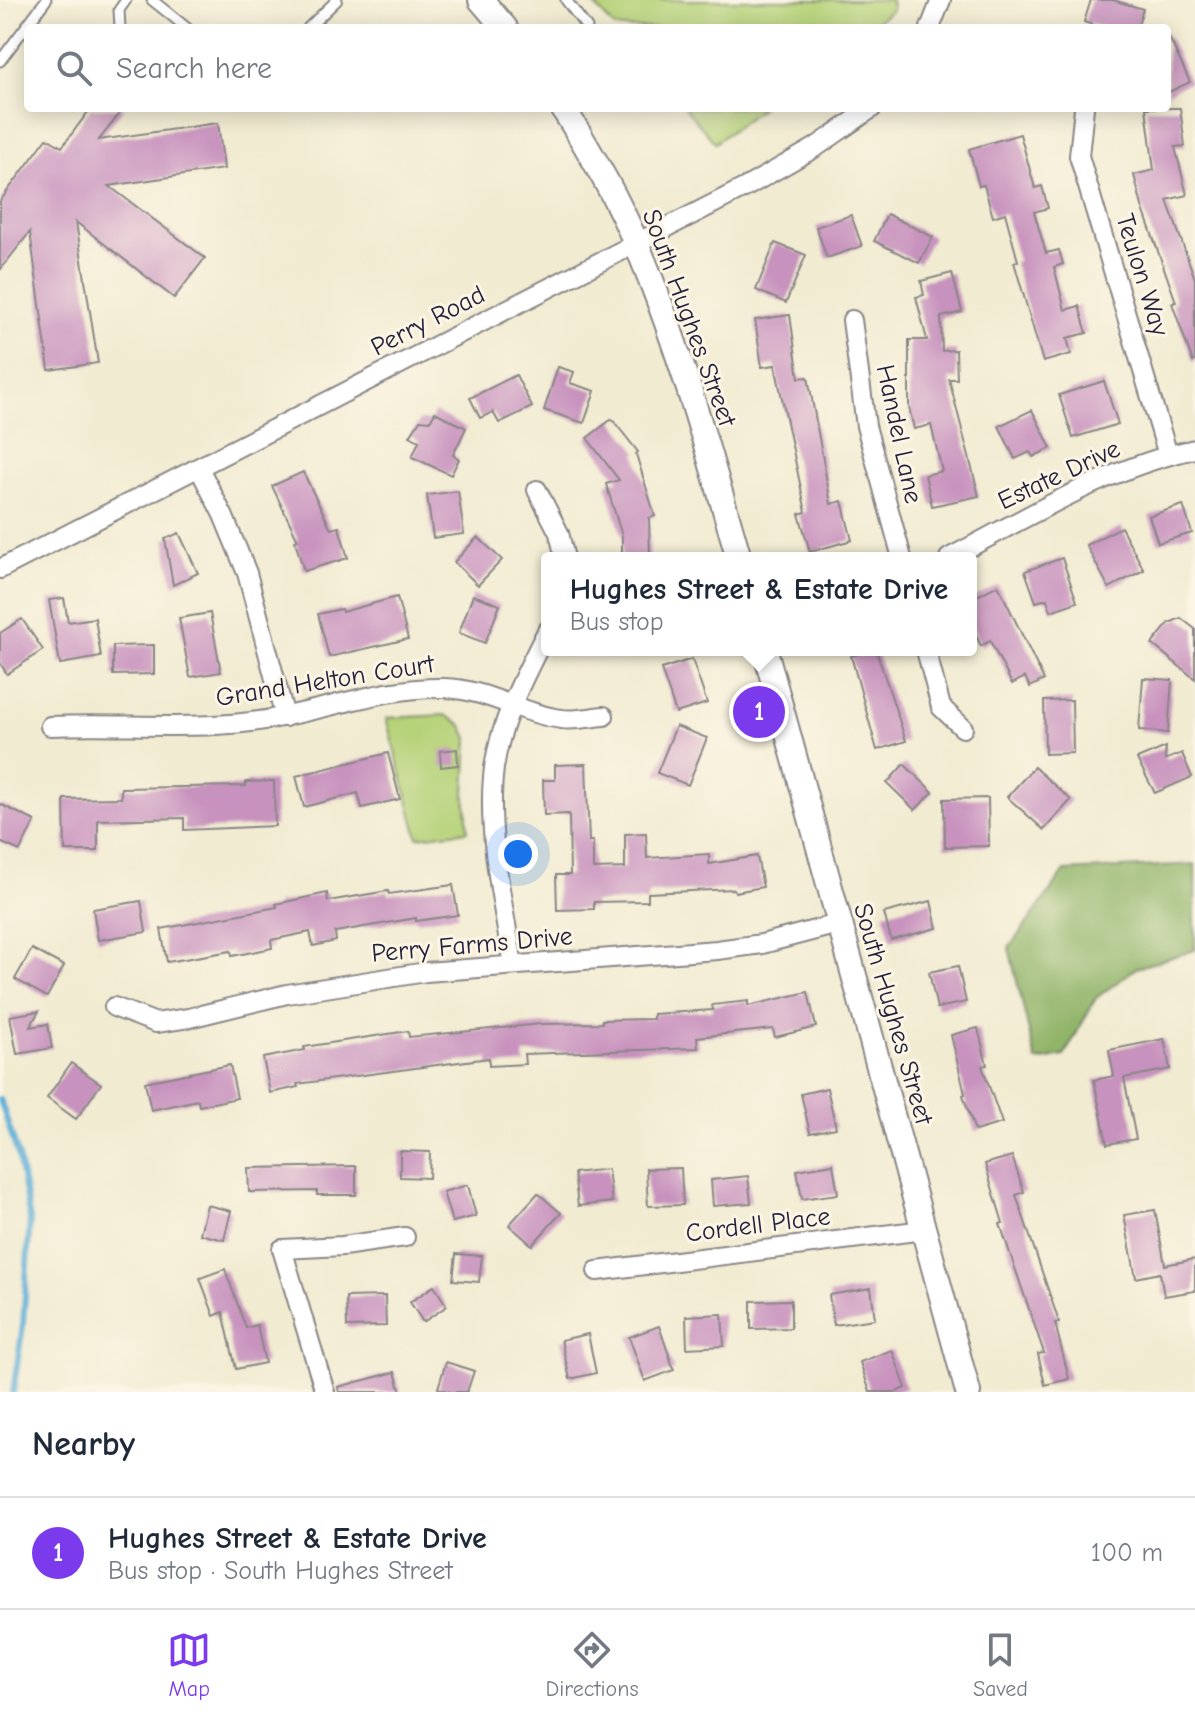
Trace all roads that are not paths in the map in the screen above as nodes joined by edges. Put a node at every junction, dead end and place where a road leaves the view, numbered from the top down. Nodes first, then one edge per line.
1 (46, 0) edge
2 (126, 0) edge
3 (152, 0) edge
4 (337, 0) edge
5 (481, 0) edge
6 (566, 0) edge
7 (941, 0) edge
8 (28, 24) edge
9 (120, 24) edge
10 (182, 24) edge
11 (312, 24) edge
12 (502, 24) edge
13 (584, 24) edge
14 (932, 24) edge
15 (24, 29) edge
16 (0, 61) edge
17 (567, 112) edge
18 (866, 112) edge
19 (1084, 112) edge
20 (636, 244) junction
21 (852, 320) dead end
22 (1195, 449) edge
23 (1168, 455) junction
24 (199, 468) junction
25 (537, 490) dead end
26 (564, 552) edge
27 (737, 552) edge
28 (900, 552) edge
29 (961, 552) edge
30 (0, 569) edge
31 (541, 643) edge
32 (767, 656) edge
33 (928, 656) edge
34 (511, 704) junction
35 (604, 716) dead end
36 (285, 717) junction
37 (50, 726) dead end
38 (963, 728) dead end
39 (838, 924) junction
40 (513, 965) junction
41 (114, 1007) dead end
42 (924, 1230) junction
43 (405, 1237) dead end
44 (597, 1271) dead end
45 (325, 1392) edge
46 (968, 1392) edge

1 - 8 lane
2 - 9 lane
3 - 10 lane
4 - 11 lane
5 - 12 street
6 - 13 lane
7 - 14 street
15 - 16 lane
17 - 20 street, South Hughes Street
18 - 20 street, Perry Road
19 - 23 street, Teulon Way
20 - 24 street, Perry Road
20 - 27 street, South Hughes Street
21 - 28 street, Handel Lane
22 - 23 street, Estate Drive
23 - 29 street, Estate Drive
24 - 30 street, Perry Road
24 - 36 street
25 - 26 street
31 - 34 street
32 - 39 street, South Hughes Street
33 - 38 street
34 - 35 street, Grand Helton Court
34 - 36 street, Grand Helton Court
34 - 40 street
36 - 37 street, Grand Helton Court
39 - 40 street, Perry Farms Drive
39 - 42 street, South Hughes Street
40 - 41 street, Perry Farms Drive
42 - 44 street, Cordell Place
42 - 46 street, South Hughes Street
43 - 45 street

